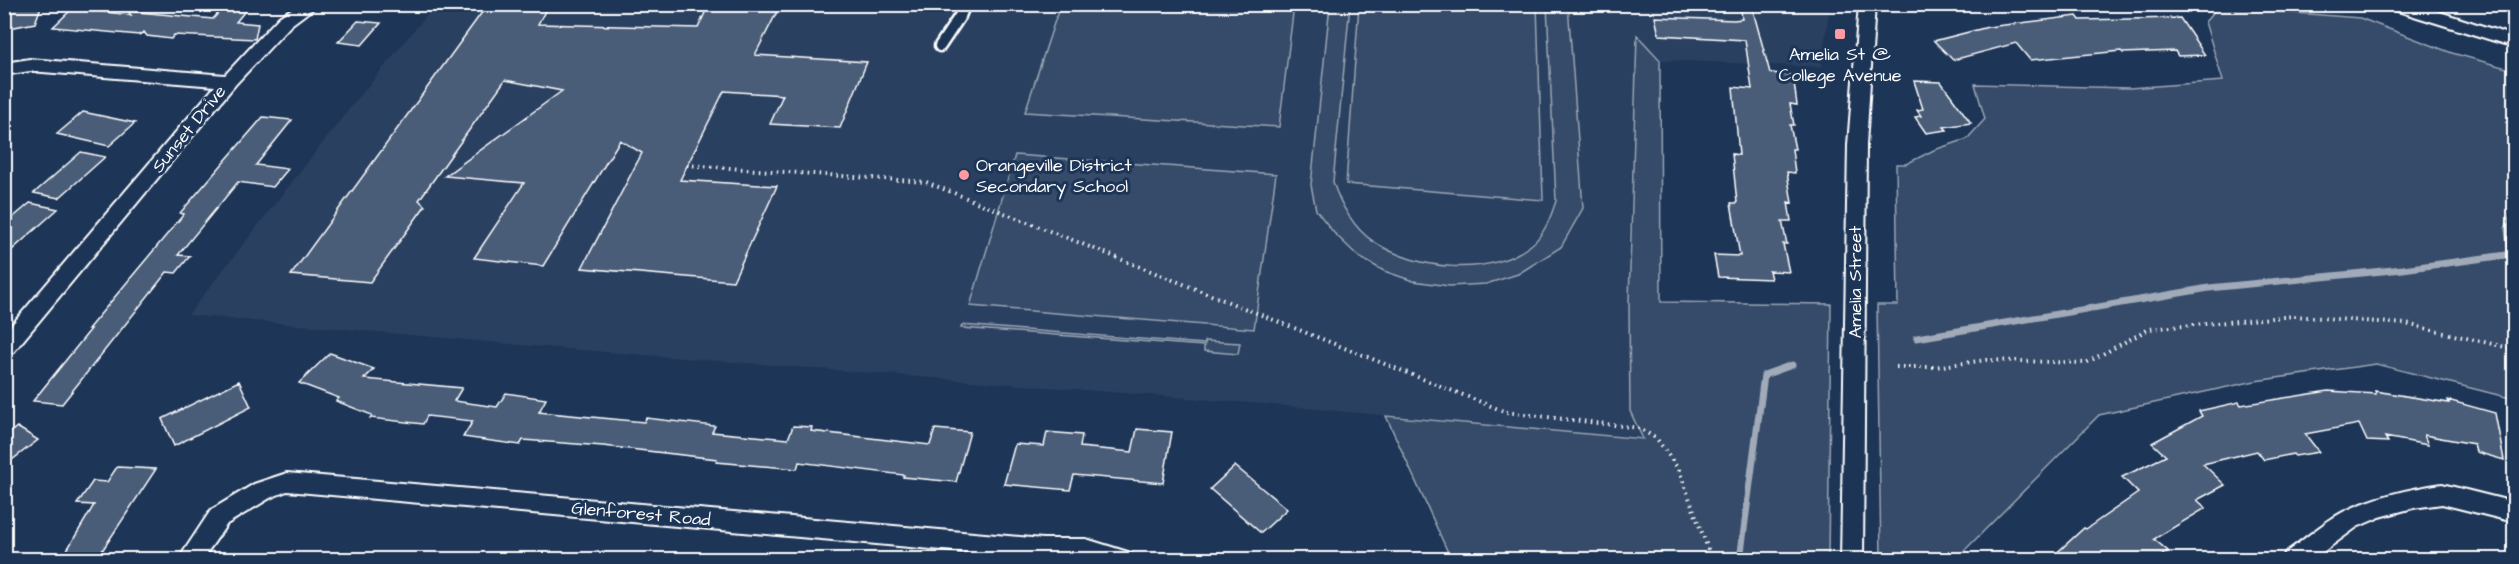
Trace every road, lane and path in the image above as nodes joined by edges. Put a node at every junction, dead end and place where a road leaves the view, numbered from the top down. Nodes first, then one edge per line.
1 (311, 4) edge
2 (965, 4) edge
3 (1868, 4) edge
4 (2394, 4) edge
5 (2514, 42) edge
6 (940, 46) dead end
7 (4, 69) edge
8 (229, 81) junction
9 (687, 165) dead end
10 (4, 349) edge
11 (2514, 349) edge
12 (1896, 367) dead end
13 (2514, 512) edge
14 (189, 560) edge
15 (1123, 560) edge
16 (1712, 560) edge
17 (1852, 560) edge
18 (2293, 560) edge

1 - 8 street
2 - 6 lane
3 - 17 street, Amelia Street
4 - 5 street
7 - 8 street, Sunset Drive
8 - 10 street, Sunset Drive
9 - 16 path
11 - 12 path
13 - 18 street
14 - 15 street, Glenforest Road

